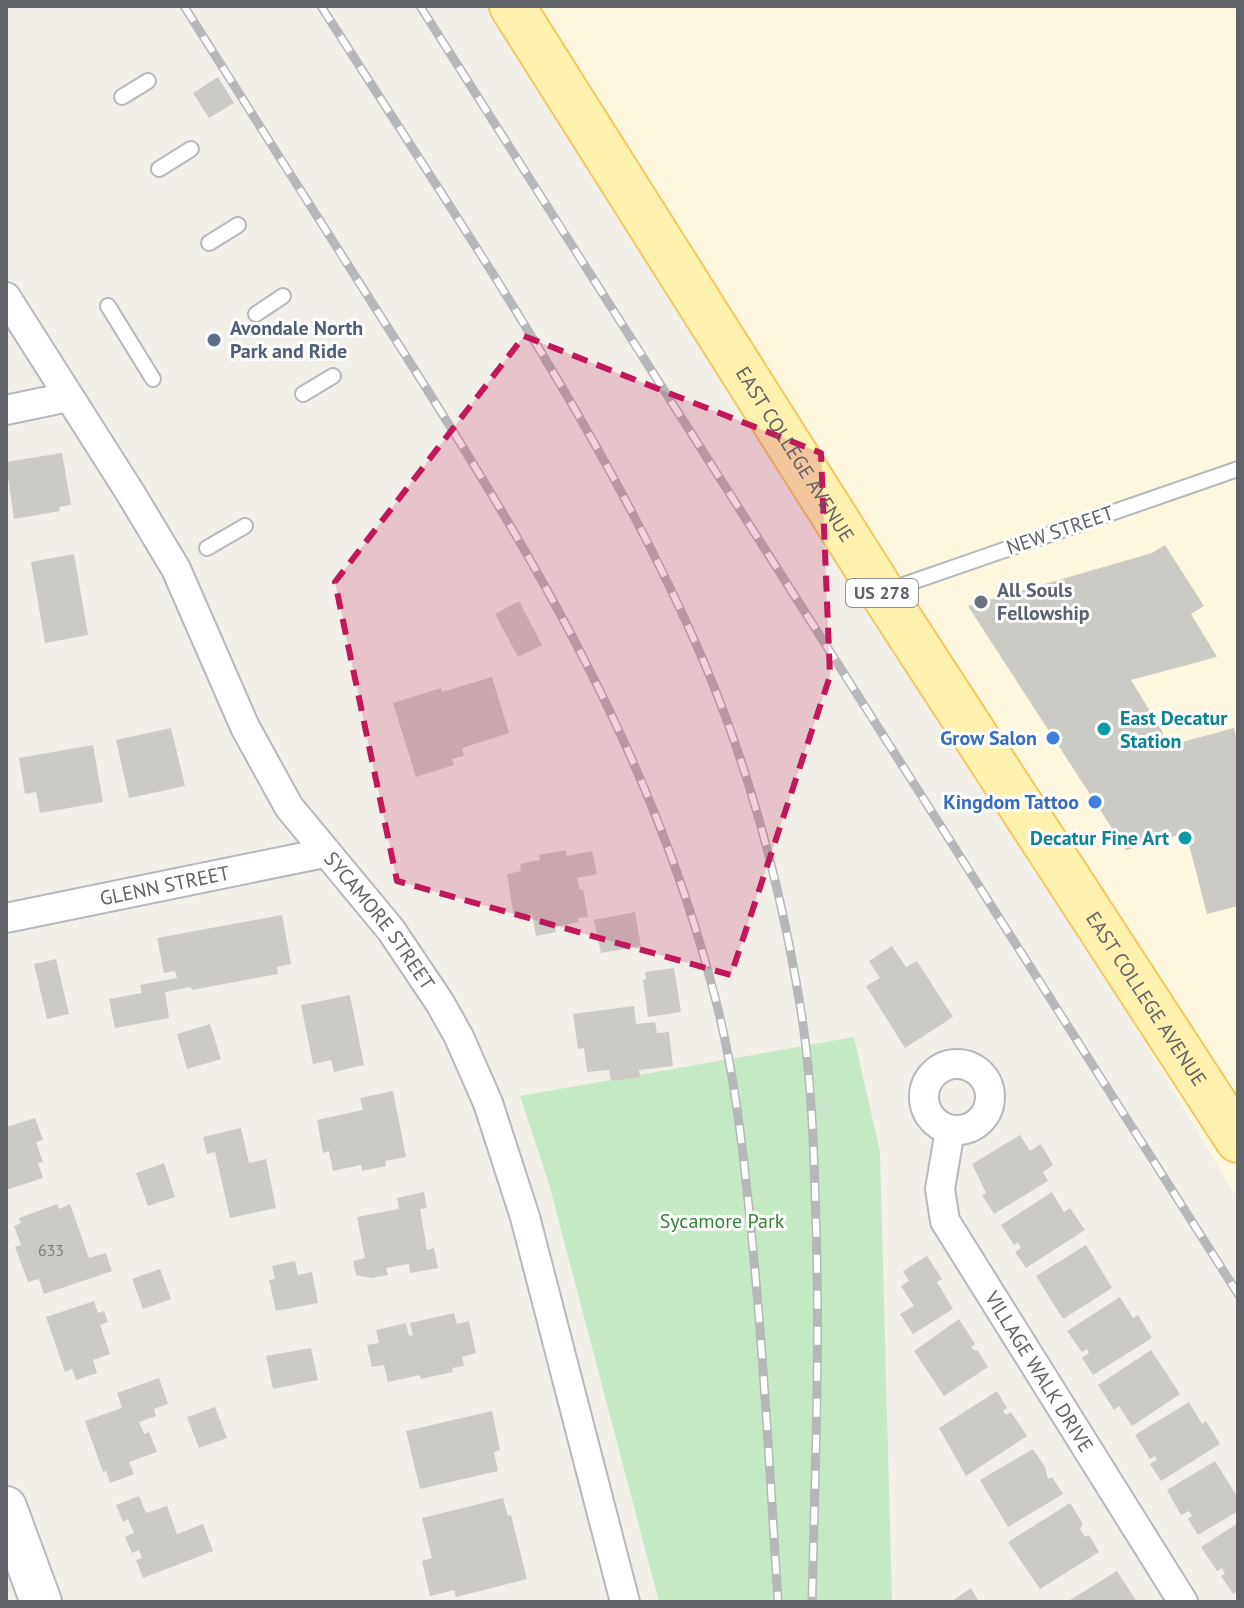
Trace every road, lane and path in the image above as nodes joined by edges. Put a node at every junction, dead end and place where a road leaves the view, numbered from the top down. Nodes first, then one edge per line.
1 (512, 6) edge
2 (148, 81) dead end
3 (122, 97) dead end
4 (191, 149) dead end
5 (159, 169) dead end
6 (238, 225) dead end
7 (209, 243) dead end
8 (283, 296) dead end
9 (6, 297) edge
10 (108, 306) dead end
11 (256, 314) dead end
12 (333, 376) dead end
13 (153, 379) dead end
14 (303, 394) dead end
15 (68, 397) junction
16 (6, 410) edge
17 (1238, 469) edge
18 (245, 526) dead end
19 (207, 548) dead end
20 (882, 592) junction
21 (324, 853) junction
22 (6, 918) edge
23 (950, 1130) dead end
24 (1238, 1140) edge
25 (6, 1507) edge
26 (41, 1602) edge
27 (625, 1602) edge
28 (1183, 1602) edge

1 - 20 main road, EAST COLLEGE AVENUE / US 278
2 - 3 lane
4 - 5 lane
6 - 7 lane
8 - 11 lane
9 - 15 street, SYCAMORE STREET
10 - 13 lane
12 - 14 lane
15 - 16 street
15 - 21 street, SYCAMORE STREET
17 - 20 lane, NEW STREET
18 - 19 lane
20 - 24 main road, EAST COLLEGE AVENUE / US 278
21 - 22 street, GLENN STREET
21 - 27 street, SYCAMORE STREET
23 - 28 street, VILLAGE WALK DRIVE
25 - 26 main road

